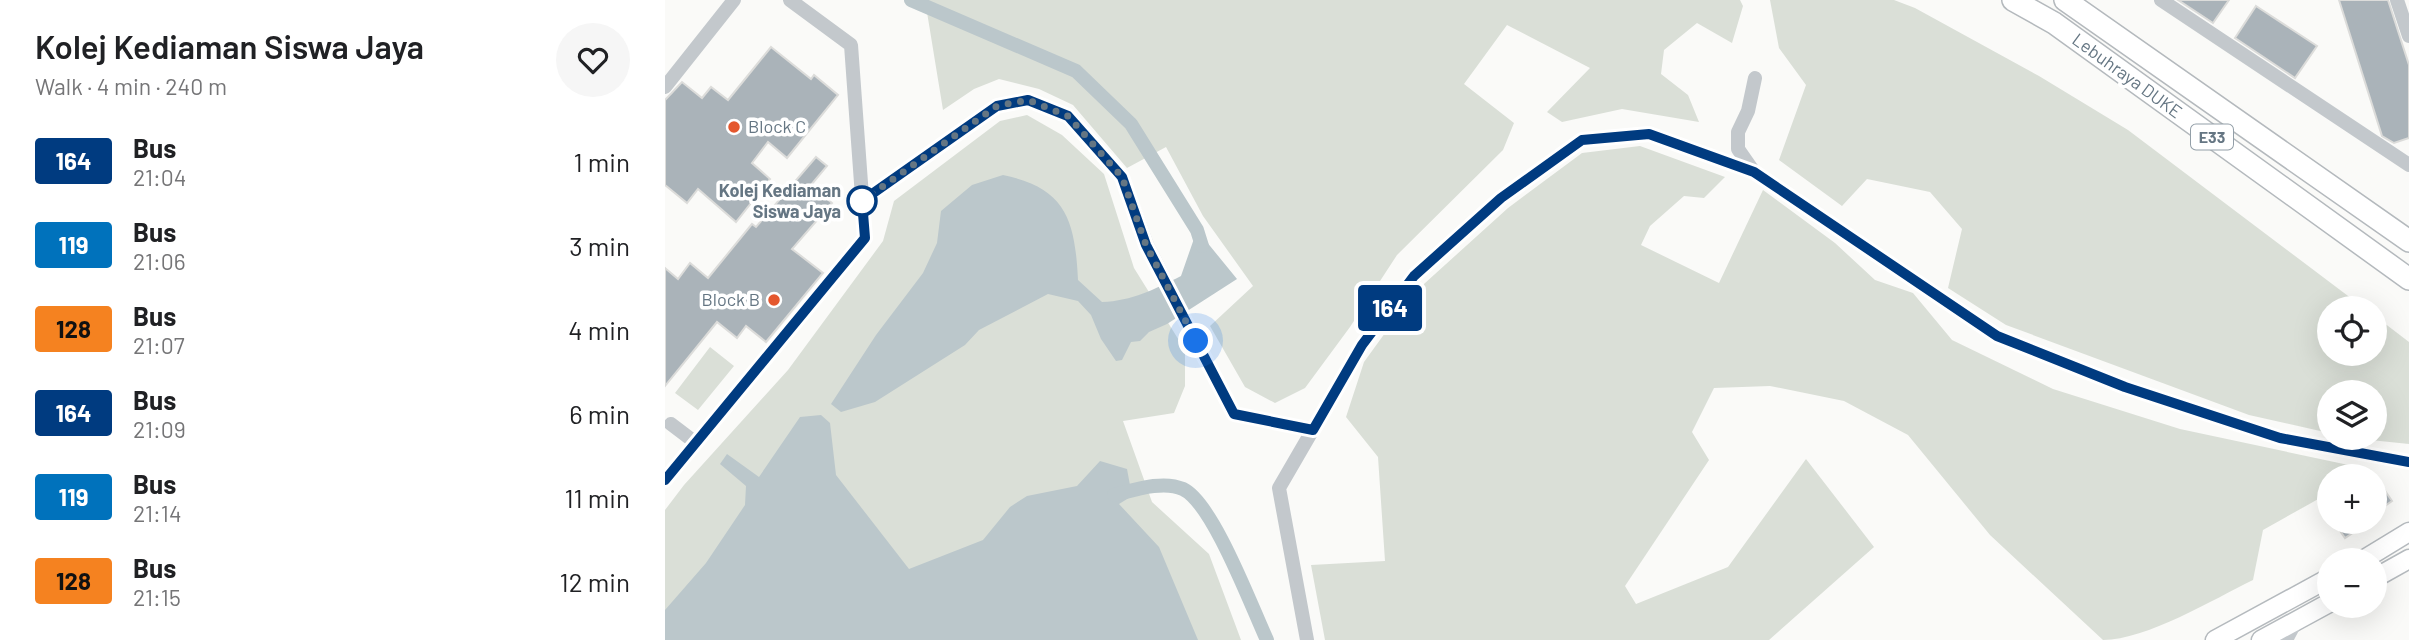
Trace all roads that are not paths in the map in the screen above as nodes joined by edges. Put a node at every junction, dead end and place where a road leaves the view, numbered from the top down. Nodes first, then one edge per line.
1 (734, 0) edge
2 (790, 0) edge
3 (2013, 0) edge
4 (2065, 0) edge
5 (2161, 0) edge
6 (2397, 0) edge
7 (2409, 36) edge
8 (1755, 78) dead end
9 (665, 87) edge
10 (2409, 165) edge
11 (1754, 172) junction
12 (862, 201) junction
13 (2409, 241) edge
14 (2409, 279) edge
15 (671, 424) dead end
16 (1313, 430) junction
17 (696, 443) junction
18 (2409, 462) edge
19 (665, 480) edge
20 (2409, 532) edge
21 (2383, 548) edge
22 (2409, 559) edge
23 (2387, 571) edge
24 (2317, 585) edge
25 (2317, 610) edge
26 (2296, 621) junction
27 (1307, 640) edge
28 (2215, 640) edge
29 (2261, 640) edge
30 (2286, 640) edge

1 - 9 lane
2 - 12 lane
3 - 14 highway, Lebuhraya DUKE / E33
4 - 13 highway, Lebuhraya DUKE / E33
5 - 10 lane
6 - 7 lane
8 - 11 lane
11 - 16 lane
11 - 18 lane
12 - 16 lane
12 - 17 lane
15 - 17 lane
16 - 27 lane
17 - 19 lane
20 - 21 main road
22 - 23 main road
24 - 28 main road
25 - 26 main road
26 - 29 main road
26 - 30 lane

